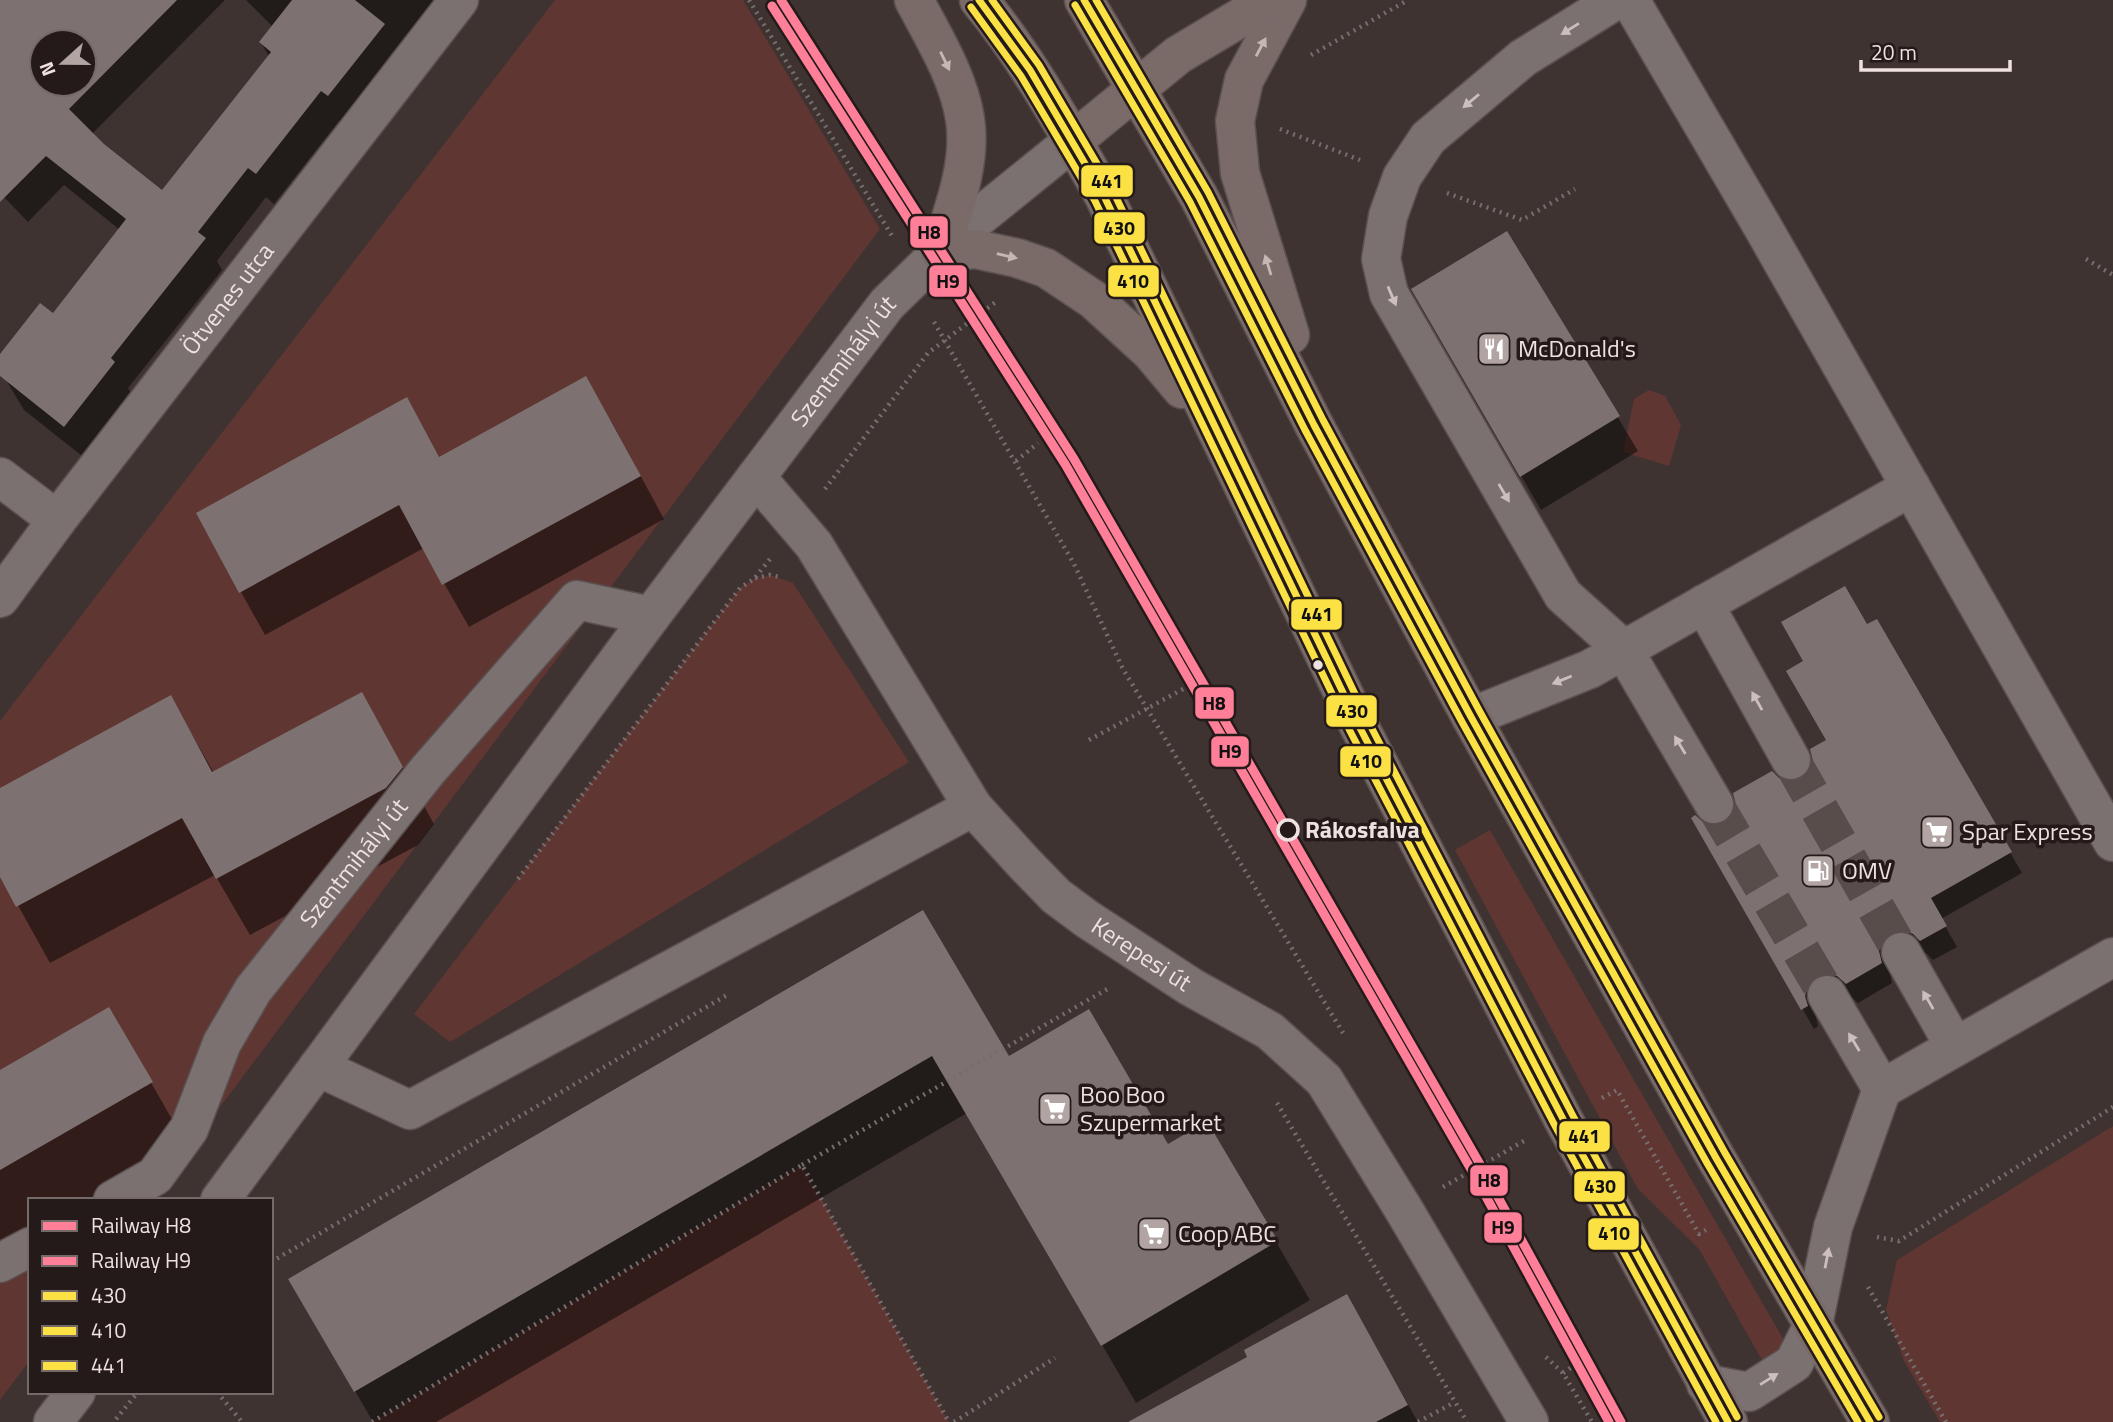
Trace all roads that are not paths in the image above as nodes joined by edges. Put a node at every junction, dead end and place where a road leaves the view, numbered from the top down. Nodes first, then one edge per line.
1 (459, 0) edge
2 (914, 0) edge
3 (979, 0) edge
4 (1084, 0) edge
5 (1269, 0) edge
6 (1287, 0) edge
7 (1616, 0) edge
8 (1630, 0) edge
9 (1137, 88) junction
10 (1073, 141) junction
11 (940, 251) junction
12 (1314, 425) junction
13 (1217, 431) junction
14 (0, 477) edge
15 (756, 477) junction
16 (1911, 487) junction
17 (57, 520) junction
18 (0, 598) edge
19 (1704, 604) junction
20 (651, 616) junction
21 (1623, 649) junction
22 (1471, 717) junction
23 (1791, 760) tunnel mouth
24 (1714, 804) tunnel mouth
25 (972, 807) junction
26 (2113, 842) edge
27 (1900, 952) tunnel mouth
28 (2113, 957) edge
29 (1827, 995) tunnel mouth
30 (1955, 1047) junction
31 (318, 1067) junction
32 (1882, 1089) junction
33 (116, 1198) edge
34 (221, 1198) edge
35 (28, 1248) edge
36 (0, 1264) edge
37 (1814, 1325) junction
38 (1706, 1384) junction
39 (74, 1394) edge
40 (53, 1422) edge
41 (1529, 1422) edge
42 (1728, 1422) edge
43 (1870, 1422) edge

1 - 17 street, Ötvenes utca
2 -> 11 main road
3 - 10 main road
4 - 9 main road
5 - 9 main road
12 -> 6 main road
7 -> 21 street
8 - 16 street
9 - 10 main road
9 - 12 main road
10 - 11 street, Szentmihályi út
10 - 13 main road
11 -> 13 main road
11 - 15 street, Szentmihályi út
12 - 22 main road
13 - 38 main road
14 - 17 street
15 - 20 street, Szentmihályi út
15 - 25 street, Kerepesi út
16 - 19 street
16 - 26 street
17 - 18 street, Ötvenes utca
19 - 21 street
23 -> 19 street
20 - 31 street, Szentmihályi út
20 - 33 street, Szentmihályi út
21 -> 22 street
24 -> 21 street
22 - 37 main road
25 - 31 street
25 - 41 street, Kerepesi út
30 -> 27 street
28 - 30 street
32 -> 29 street
30 - 32 street
31 - 34 street, Szentmihályi út
37 -> 32 street
35 - 36 street
38 -> 37 street
37 - 43 main road
38 - 42 main road
39 - 40 street

